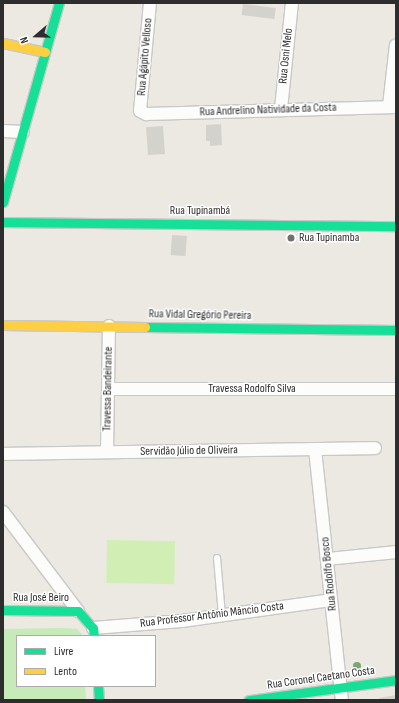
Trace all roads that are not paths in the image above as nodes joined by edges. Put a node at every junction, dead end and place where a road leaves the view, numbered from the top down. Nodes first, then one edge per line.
1 (59, 3) edge
2 (150, 3) edge
3 (292, 3) edge
4 (3, 43) edge
5 (396, 45) edge
6 (46, 52) junction
7 (393, 107) edge
8 (281, 109) junction
9 (140, 111) joint
10 (3, 131) edge
11 (23, 132) junction
12 (3, 202) edge
13 (3, 222) edge
14 (396, 226) edge
15 (3, 325) edge
16 (109, 326) junction
17 (396, 330) edge
18 (108, 389) junction
19 (396, 389) edge
20 (375, 448) dead end
21 (315, 449) junction
22 (107, 452) junction
23 (3, 454) edge
24 (3, 512) edge
25 (396, 552) edge
26 (216, 558) dead end
27 (327, 558) junction
28 (331, 600) junction
29 (3, 610) edge
30 (78, 611) junction
31 (222, 615) junction
32 (93, 632) edge
33 (396, 680) edge
34 (98, 687) edge
35 (341, 687) junction
36 (99, 700) edge
37 (249, 700) edge
38 (342, 700) edge

1 - 6 street
2 - 9 street, Rua Agápito Velloso
3 - 8 street, Rua Osni Melo
4 - 6 street
5 - 7 street
6 - 11 street
7 - 8 street, Rua Andrelino Natividade da Costa
8 - 9 street, Rua Andrelino Natividade da Costa
10 - 11 street
11 - 12 street
13 - 14 street, Rua Tupinambá
15 - 16 street, Rua Vidal Gregório Pereira
16 - 17 street, Rua Vidal Gregório Pereira
16 - 18 street, Travessa Bandeirante
18 - 19 street, Travessa Rodolfo Silva
18 - 22 street, Travessa Bandeirante
20 - 21 street, Servidão Júlio de Oliveira
21 - 22 street, Servidão Júlio de Oliveira
21 - 27 street, Rua Rodolfo Bosco
22 - 23 street, Servidão Júlio de Oliveira
24 - 30 street
25 - 27 street
26 - 31 lane
27 - 28 street, Rua Rodolfo Bosco
28 - 31 street, Rua Professor Antônio Mâncio Costa
28 - 35 street, Rua Rodolfo Bosco
29 - 30 street, Rua José Beiro
30 - 32 street
31 - 32 street, Rua Professor Antônio Mâncio Costa
33 - 35 street, Rua Coronel Caetano Costa
34 - 36 street
35 - 37 street, Rua Coronel Caetano Costa
35 - 38 street, Rua Rodolfo Bosco

